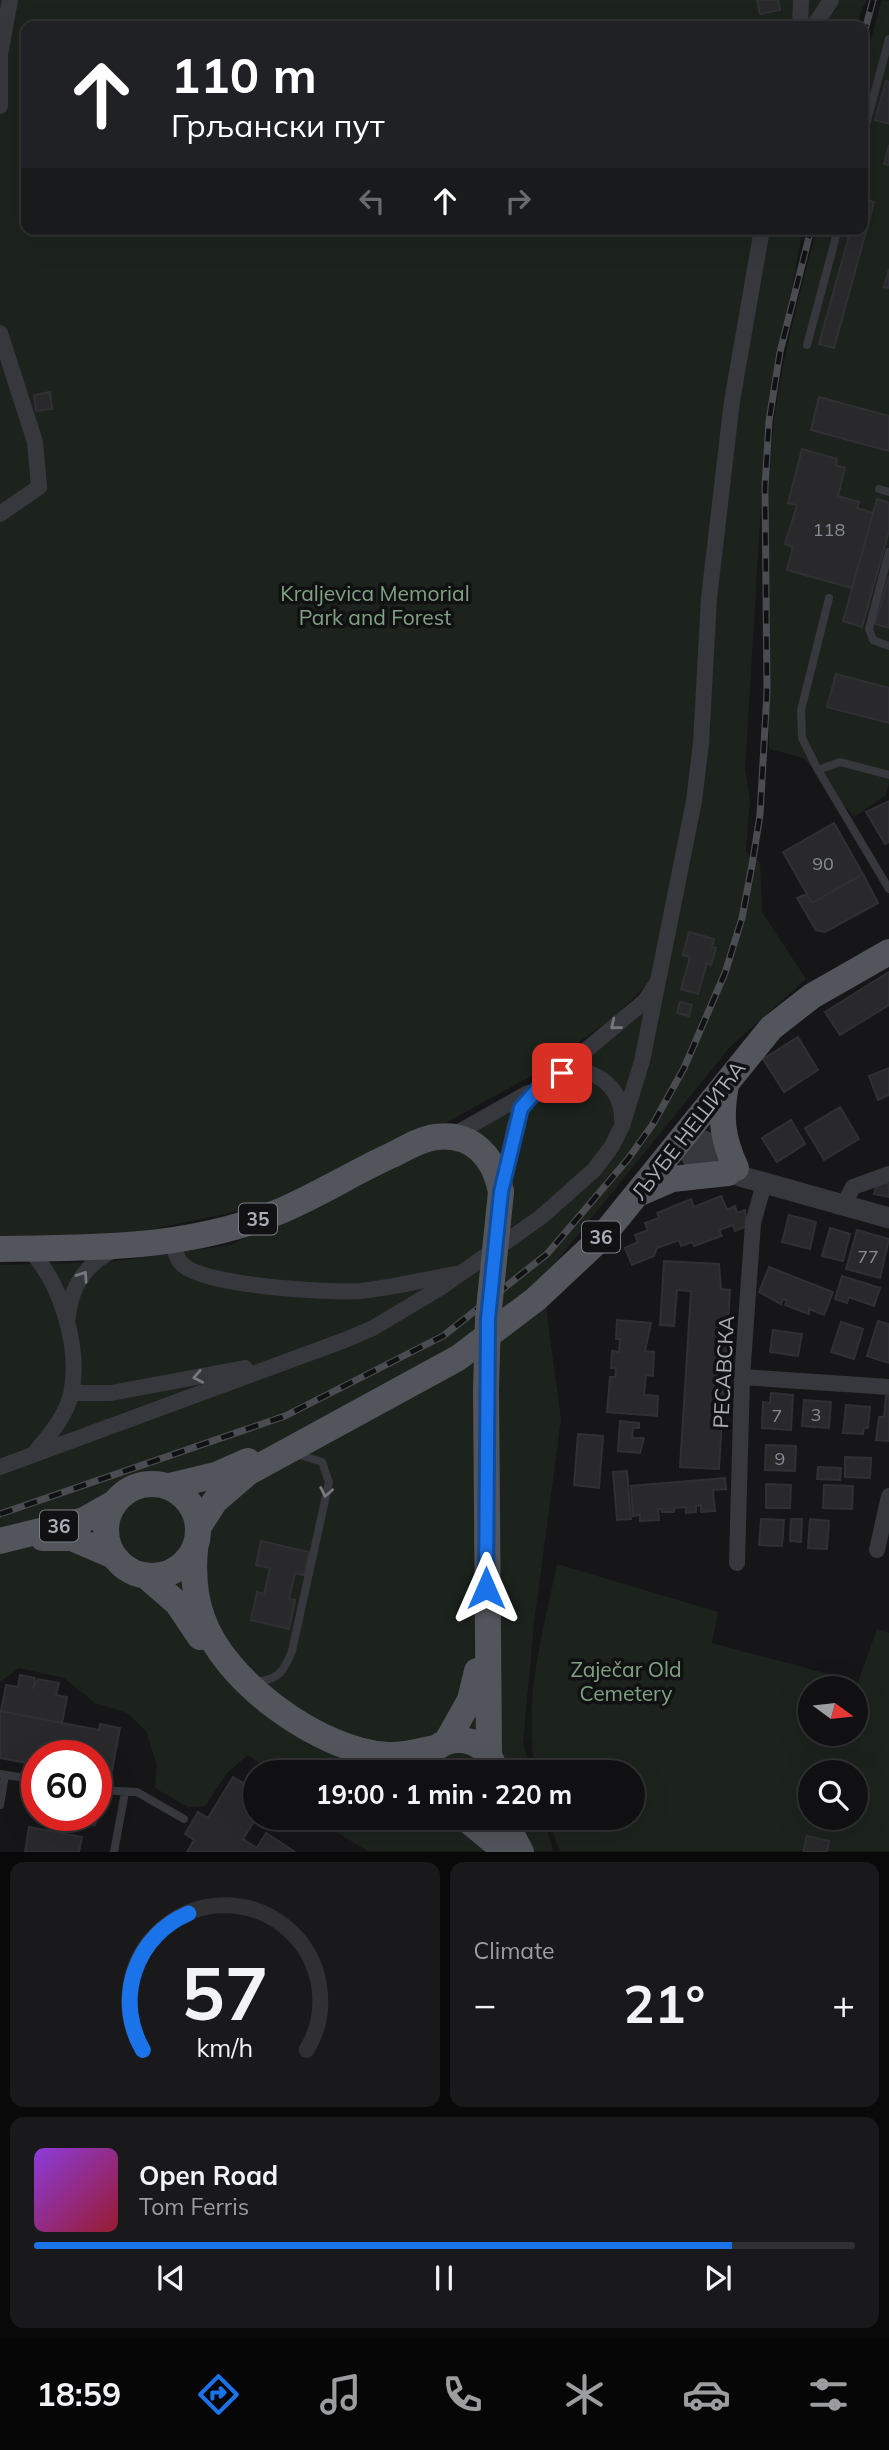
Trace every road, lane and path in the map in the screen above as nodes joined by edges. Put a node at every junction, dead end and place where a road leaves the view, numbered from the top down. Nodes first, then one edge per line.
1 (10, 0) edge
2 (801, 0) edge
3 (831, 0) edge
4 (800, 21) edge
5 (817, 21) edge
6 (889, 39) edge
7 (0, 106) edge
8 (868, 117) edge
9 (761, 235) edge
10 (836, 235) edge
11 (0, 333) edge
12 (807, 345) dead end
13 (879, 489) dead end
14 (889, 492) edge
15 (0, 514) edge
16 (889, 552) edge
17 (830, 598) dead end
18 (889, 646) edge
19 (818, 770) junction
20 (889, 775) edge
21 (889, 889) edge
22 (889, 952) edge
23 (661, 976) junction
24 (726, 1081) junction
25 (544, 1082) junction
26 (622, 1126) junction
27 (450, 1137) junction
28 (682, 1138) junction
29 (889, 1174) edge
30 (743, 1175) junction
31 (501, 1192) junction
32 (637, 1194) junction
33 (843, 1206) junction
34 (889, 1217) edge
35 (172, 1240) junction
36 (120, 1246) junction
37 (0, 1249) edge
38 (28, 1249) junction
39 (464, 1272) junction
40 (68, 1322) junction
41 (289, 1360) junction
42 (742, 1377) junction
43 (889, 1387) edge
44 (72, 1393) junction
45 (359, 1412) junction
46 (287, 1452) junction
47 (34, 1454) junction
48 (0, 1467) edge
49 (170, 1486) junction
50 (889, 1496) edge
51 (114, 1503) junction
52 (197, 1537) junction
53 (0, 1544) edge
54 (877, 1550) dead end
55 (114, 1556) junction
56 (737, 1563) dead end
57 (146, 1576) junction
58 (486, 1621) junction
59 (247, 1682) junction
60 (441, 1744) junction
61 (354, 1760) edge
62 (426, 1760) edge
63 (488, 1760) edge
64 (492, 1760) edge
65 (2, 1774) edge
66 (21, 1777) edge
67 (112, 1792) edge
68 (125, 1793) junction
69 (0, 1805) edge
70 (184, 1819) dead end
71 (479, 1830) edge
72 (509, 1830) edge
73 (114, 1852) edge
74 (506, 1852) edge
75 (521, 1852) edge

1 - 7 street
2 - 4 street
3 - 5 street
6 - 8 lane
9 - 23 street
10 - 12 lane
11 - 15 street
13 - 14 lane
16 - 18 lane
17 - 19 lane
19 - 20 lane
19 - 21 lane
22 - 24 main road, ЉУБЕ НЕШИЋА / 36
23 -> 25 street
23 - 26 street
24 - 28 main road, ЉУБЕ НЕШИЋА / 36
24 - 30 main road
25 - 26 street
25 - 27 street
25 - 31 street
26 - 39 street
27 - 31 main road
27 - 35 main road, 35
28 - 30 street
28 - 32 main road, ЉУБЕ НЕШИЋА / 36
29 - 33 street
30 - 32 main road
30 - 33 street
30 - 42 street, РЕСАВСКА
31 - 58 main road, bridge
32 - 45 main road, ЉУБЕ НЕШИЋА / 36
33 - 34 street
35 - 36 main road, 35
35 - 39 street
36 - 38 main road, 35
40 -> 36 street
37 - 38 main road, 35
38 - 40 street
39 - 41 street
40 - 44 street
41 -> 44 street
41 - 47 street
42 - 43 street
42 - 56 street, РЕСАВСКА
44 - 47 street
45 - 46 main road, 36
45 - 49 main road, 36
46 - 52 main road, 36
46 -> 59 lane
47 - 48 street
49 - 51 main road, 36
49 - 52 main road
50 - 54 street
51 - 53 main road, 36
51 - 55 main road, 36
52 - 57 main road, 36
52 - 59 main road
53 - 55 main road
55 - 57 main road
57 - 61 main road
58 - 60 main road
58 - 64 main road
59 - 60 main road
60 - 62 main road
60 - 63 main road
65 - 66 lane
65 - 69 lane
67 - 68 lane
68 - 70 lane
68 - 73 lane
71 - 74 main road
72 - 75 main road

